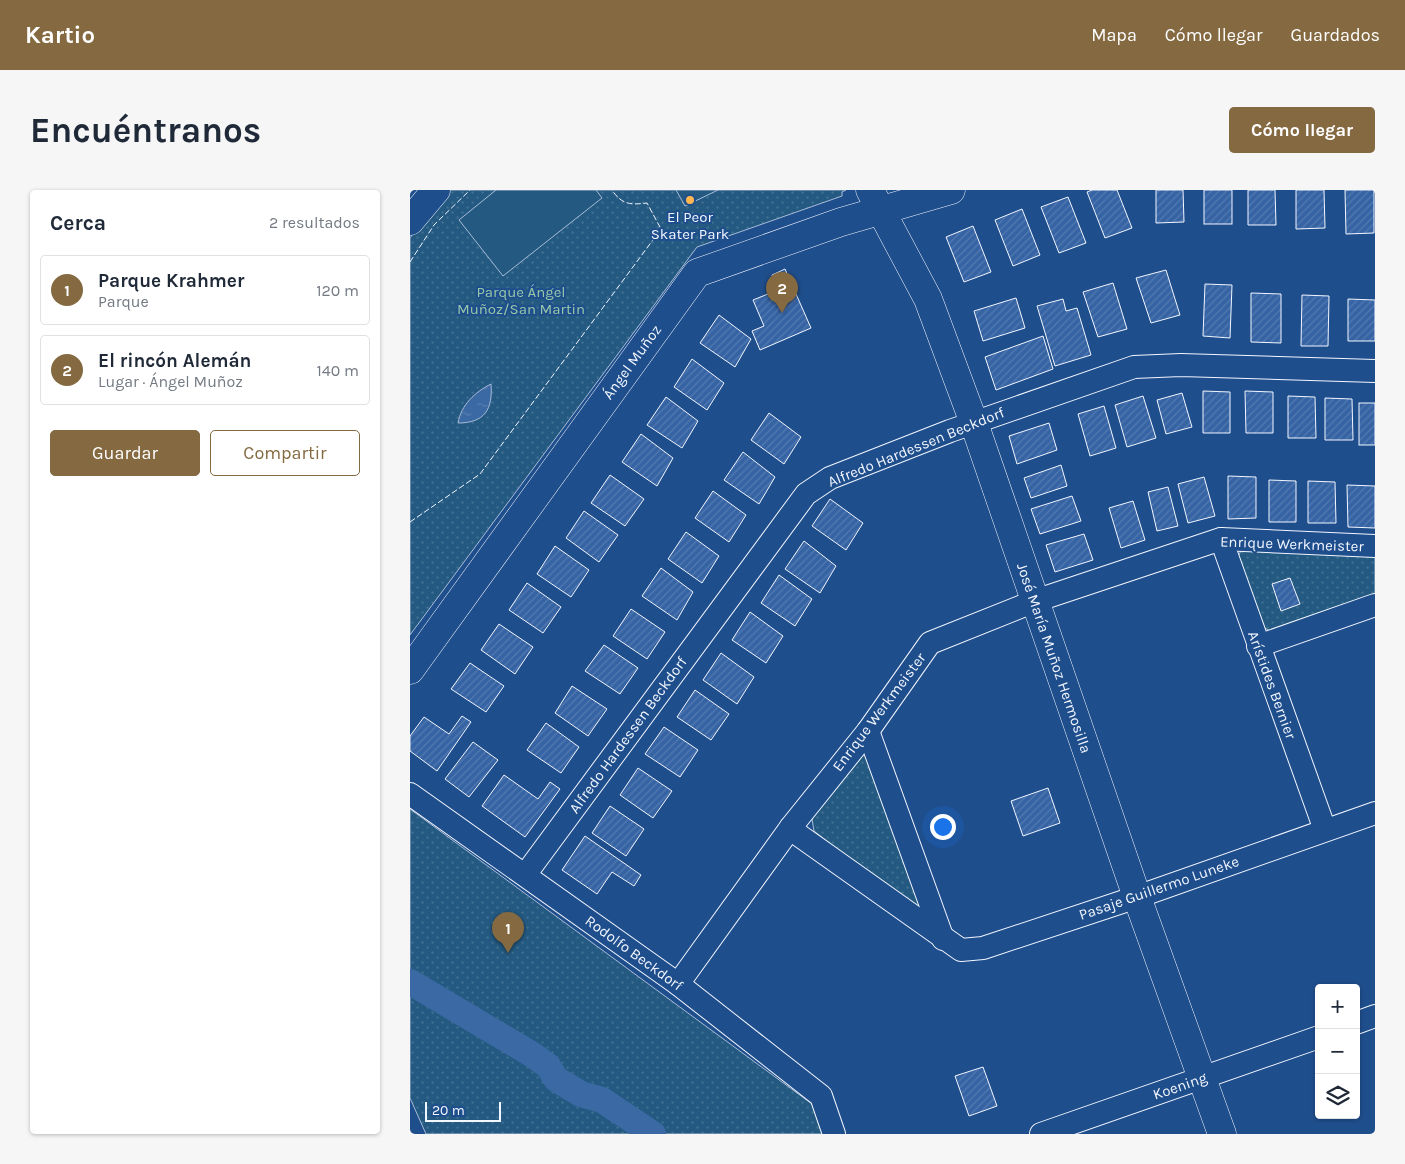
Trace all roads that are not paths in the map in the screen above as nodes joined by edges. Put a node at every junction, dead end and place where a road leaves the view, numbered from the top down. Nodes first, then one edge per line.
1 (952, 190) edge
2 (426, 193) edge
3 (876, 200) edge
4 (410, 222) edge
5 (1375, 371) edge
6 (974, 423) junction
7 (1221, 539) junction
8 (1375, 546) edge
9 (1035, 601) junction
10 (1375, 605) edge
11 (1258, 646) junction
12 (410, 670) edge
13 (868, 731) junction
14 (410, 794) edge
15 (1375, 813) edge
16 (790, 827) junction
17 (1325, 830) junction
18 (525, 874) junction
19 (1136, 897) junction
20 (943, 940) junction
21 (678, 984) junction
22 (1375, 1016) edge
23 (1360, 1022) edge
24 (1315, 1037) edge
25 (1204, 1078) junction
26 (834, 1134) edge
27 (1041, 1134) edge
28 (1222, 1134) edge

1 - 3 street, Ángel Muñoz
2 - 4 street
3 - 6 street, José María Muñoz Hermosilla
3 - 12 street, Ángel Muñoz
5 - 6 street, Alfredo Hardessen Beckdorf
6 - 9 street, José María Muñoz Hermosilla
6 - 18 street, Alfredo Hardessen Beckdorf
7 - 8 street, Enrique Werkmeister
7 - 9 street, Enrique Werkmeister
7 - 11 street, Arístides Bernier
9 - 13 street, Enrique Werkmeister
9 - 19 street, José María Muñoz Hermosilla
10 - 11 street
11 - 17 street, Arístides Bernier
13 - 16 street, Enrique Werkmeister
13 - 20 street
14 - 18 street, Rodolfo Beckdorf
15 - 17 street, Pasaje Guillermo Luneke
16 - 20 street, Pasaje Guillermo Luneke
16 - 21 street, Enrique Werkmeister
17 - 19 street, Pasaje Guillermo Luneke
18 - 21 street, Rodolfo Beckdorf
19 - 20 street, Pasaje Guillermo Luneke
19 - 25 street, José María Muñoz Hermosilla
21 - 26 street, Rodolfo Beckdorf
22 - 23 street
24 - 25 street, Koening
25 - 27 street, Koening
25 - 28 street, José María Muñoz Hermosilla

